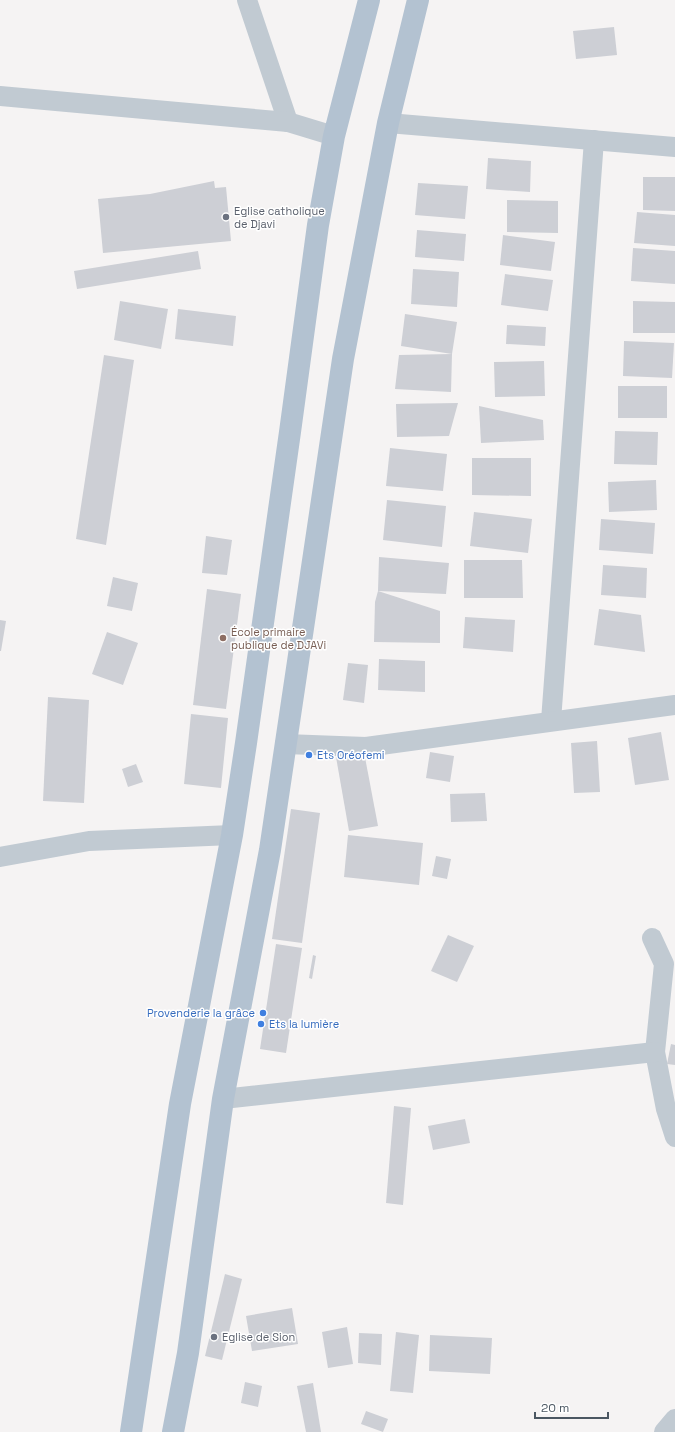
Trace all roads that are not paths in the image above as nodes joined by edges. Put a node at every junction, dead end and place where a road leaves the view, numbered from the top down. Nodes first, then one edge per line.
1 (247, 0) edge
2 (369, 0) edge
3 (418, 0) edge
4 (0, 96) edge
5 (288, 122) junction
6 (388, 123) junction
7 (334, 136) junction
8 (594, 140) junction
9 (675, 147) edge
10 (675, 705) edge
11 (551, 721) junction
12 (285, 744) junction
13 (232, 835) junction
14 (0, 858) edge
15 (652, 938) dead end
16 (655, 1052) junction
17 (223, 1100) junction
18 (675, 1138) edge
19 (675, 1419) edge
20 (130, 1432) edge
21 (173, 1432) edge
22 (664, 1432) edge

1 - 5 street
2 - 7 main road
3 - 6 main road
4 - 5 street
5 - 7 street
6 - 8 street
6 - 12 main road
7 - 13 main road
8 - 9 street
8 - 11 street
10 - 11 street
11 - 12 street
12 - 17 main road
13 - 14 street
13 - 20 main road
15 - 16 street
16 - 17 street
16 - 18 street
17 - 21 main road
19 - 22 street

